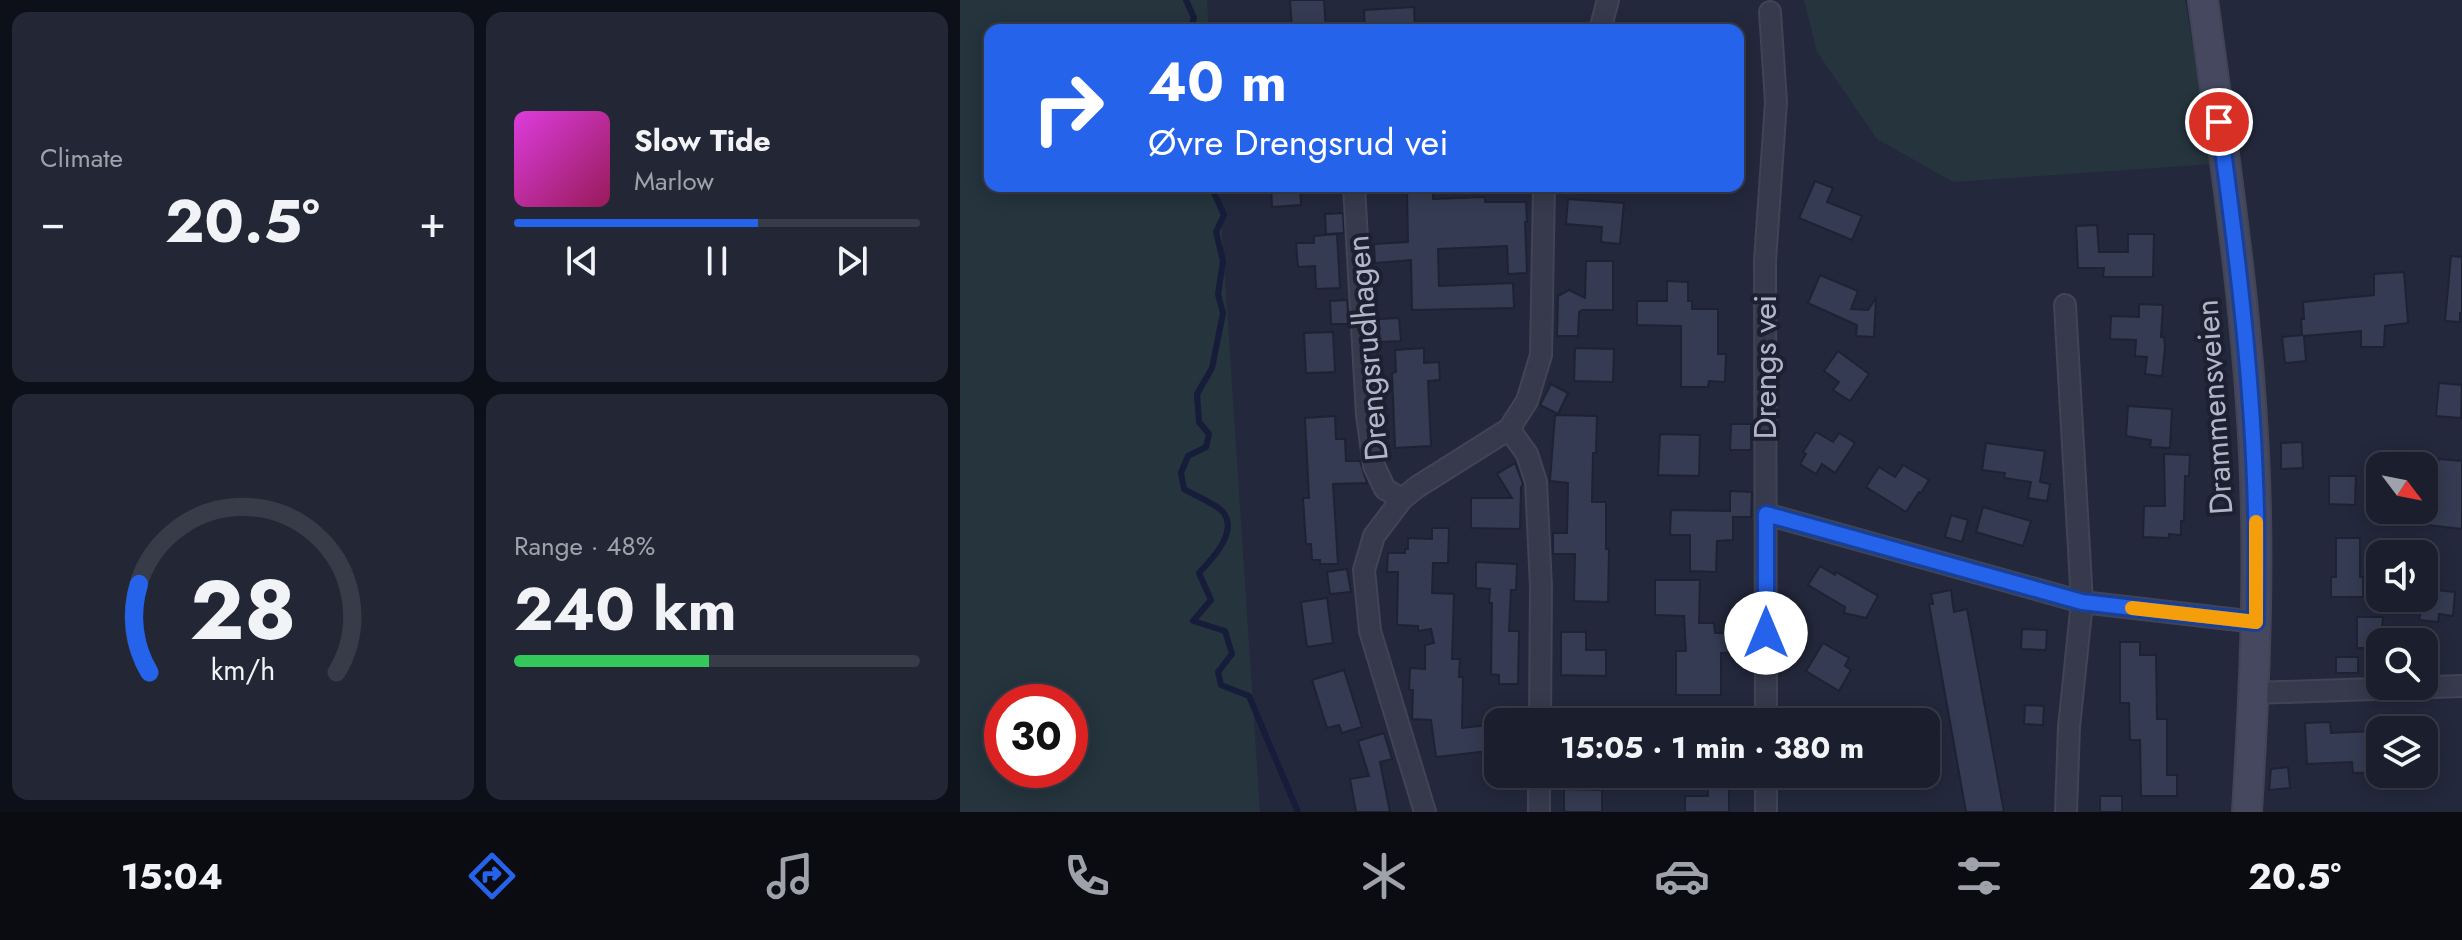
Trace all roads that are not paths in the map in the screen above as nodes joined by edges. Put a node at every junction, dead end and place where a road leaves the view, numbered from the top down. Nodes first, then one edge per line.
1 (1608, 0) edge
2 (2203, 0) edge
3 (1770, 12) dead end
4 (1602, 24) edge
5 (1354, 192) edge
6 (1544, 192) edge
7 (2065, 305) dead end
8 (1509, 429) junction
9 (1402, 499) junction
10 (1766, 514) junction
11 (2082, 602) junction
12 (2256, 622) junction
13 (2462, 686) edge
14 (2254, 693) junction
15 (1540, 708) edge
16 (1766, 708) edge
17 (1539, 788) edge
18 (1766, 788) edge
19 (1425, 812) edge
20 (1539, 812) edge
21 (1766, 812) edge
22 (2066, 812) edge
23 (2247, 812) edge

1 - 4 street
2 - 12 main road, Drammensveien
3 - 10 street, Drengs vei
5 - 9 street, Drengsrudhagen
6 - 8 street, Drengsrudhagen
7 - 11 street
8 - 9 street, Drengsrudhagen
8 - 15 street
9 - 19 street, Drengsrudhagen
10 - 11 street
10 - 16 street, Drengs vei
11 - 12 street
11 - 22 street
12 - 14 main road, Drammensveien
13 - 14 street
14 - 23 main road, Drammensveien
17 - 20 street
18 - 21 street

